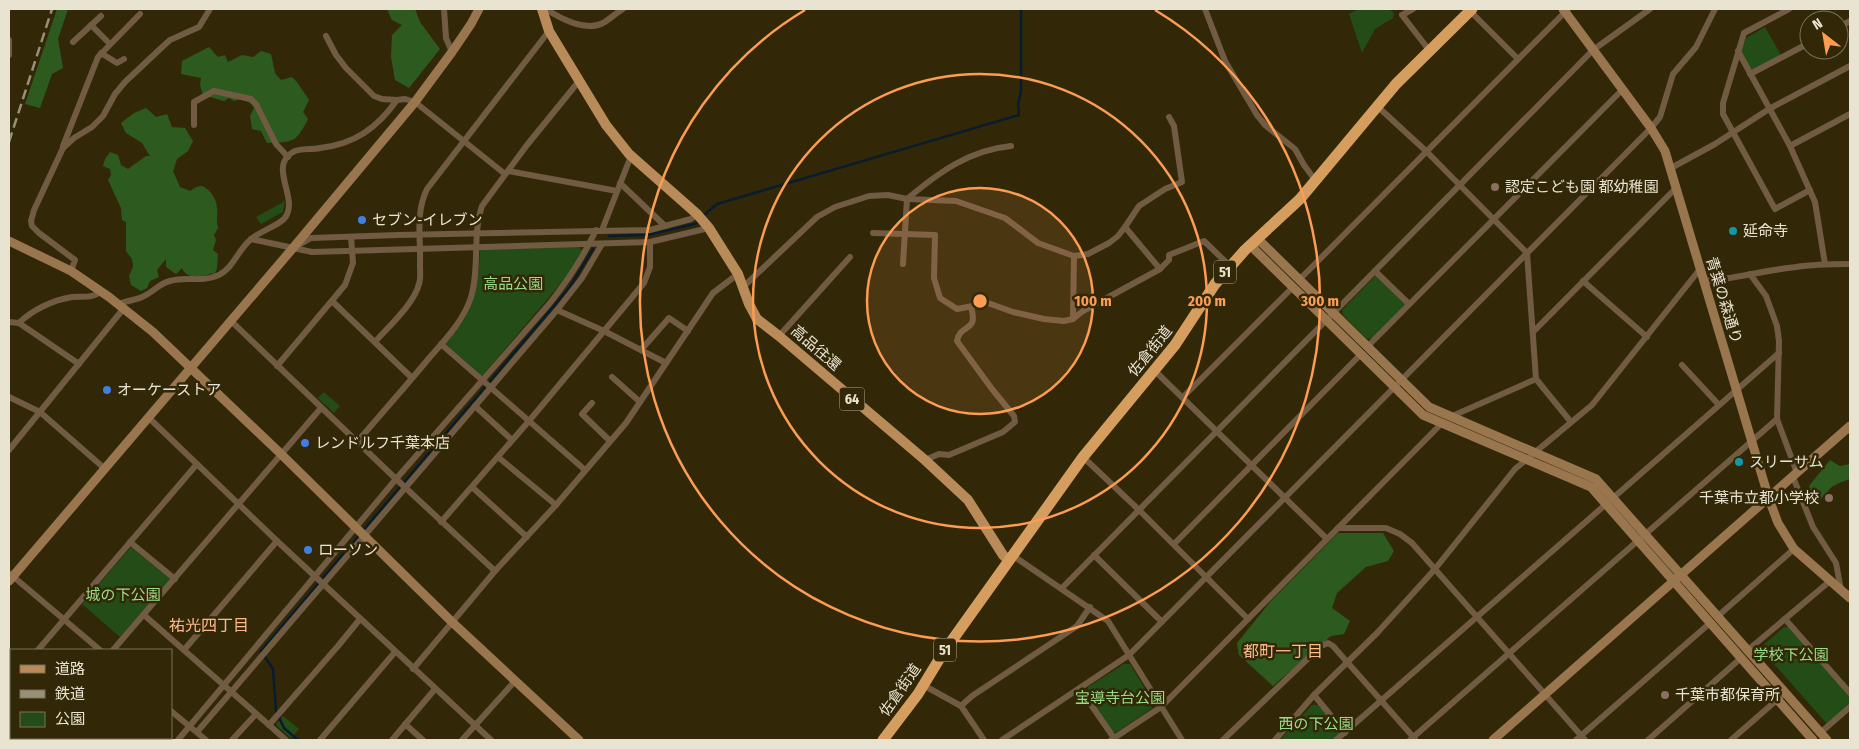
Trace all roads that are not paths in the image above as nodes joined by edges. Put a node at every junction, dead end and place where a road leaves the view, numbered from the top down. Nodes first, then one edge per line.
1 (210, 9) edge
2 (444, 9) edge
3 (479, 9) edge
4 (542, 9) edge
5 (546, 9) edge
6 (623, 9) edge
7 (1205, 9) edge
8 (1412, 9) edge
9 (1650, 9) edge
10 (1715, 9) edge
11 (1787, 9) edge
12 (1471, 10) edge
13 (1565, 10) edge
14 (140, 14) dead end
15 (101, 16) dead end
16 (91, 25) junction
17 (549, 30) junction
18 (326, 36) dead end
19 (9, 40) edge
20 (73, 42) dead end
21 (110, 44) junction
22 (1799, 47) edge
23 (1429, 50) junction
24 (1593, 50) junction
25 (1738, 51) junction
26 (452, 52) junction
27 (101, 53) junction
28 (9, 55) edge
29 (124, 59) dead end
30 (1518, 59) junction
31 (1850, 66) edge
32 (1750, 74) junction
33 (579, 81) junction
34 (1622, 90) junction
35 (397, 100) junction
36 (414, 102) junction
37 (1377, 106) junction
38 (1769, 109) junction
39 (1850, 114) edge
40 (1169, 117) dead end
41 (194, 125) dead end
42 (1651, 128) junction
43 (1733, 133) junction
44 (464, 141) junction
45 (1011, 146) dead end
46 (1790, 146) junction
47 (63, 148) junction
48 (1426, 151) junction
49 (631, 156) junction
50 (288, 157) junction
51 (1671, 168) junction
52 (507, 172) junction
53 (1315, 180) junction
54 (620, 182) junction
55 (1460, 185) junction
56 (1677, 187) junction
57 (1810, 190) junction
58 (617, 191) junction
59 (907, 199) junction
60 (696, 214) junction
61 (1493, 219) junction
62 (665, 226) junction
63 (1125, 227) junction
64 (709, 228) junction
65 (599, 230) junction
66 (477, 233) junction
67 (873, 233) dead end
68 (420, 234) junction
69 (904, 234) junction
70 (351, 237) junction
71 (251, 238) junction
72 (9, 241) edge
73 (650, 242) junction
74 (1253, 242) junction
75 (590, 243) junction
76 (602, 244) junction
77 (477, 246) junction
78 (293, 248) junction
79 (420, 248) junction
80 (353, 249) junction
81 (1527, 253) junction
82 (1074, 256) junction
83 (850, 257) dead end
84 (903, 264) dead end
85 (1825, 264) junction
86 (1850, 264) edge
87 (1230, 266) junction
88 (1160, 269) junction
89 (1700, 269) junction
90 (71, 271) junction
91 (1375, 271) junction
92 (738, 274) junction
93 (1750, 274) junction
94 (1583, 281) junction
95 (1704, 281) junction
96 (1296, 283) junction
97 (743, 287) junction
98 (102, 291) junction
99 (333, 302) junction
100 (1409, 304) junction
101 (122, 306) junction
102 (971, 307) junction
103 (556, 310) junction
104 (1330, 317) junction
105 (1073, 319) junction
106 (230, 320) junction
107 (9, 322) edge
108 (19, 323) junction
109 (604, 331) junction
110 (688, 331) junction
111 (1533, 332) junction
112 (780, 336) junction
113 (1647, 337) junction
114 (375, 342) junction
115 (441, 344) junction
116 (640, 350) junction
117 (1364, 350) junction
118 (1779, 353) junction
119 (666, 363) junction
120 (80, 364) junction
121 (1682, 365) dead end
122 (277, 366) junction
123 (191, 367) junction
124 (1154, 370) junction
125 (612, 377) dead end
126 (412, 378) junction
127 (1536, 379) junction
128 (487, 384) junction
129 (1398, 384) junction
130 (1737, 390) junction
131 (1183, 397) junction
132 (10, 399) edge
133 (640, 402) junction
134 (592, 403) dead end
135 (1719, 405) junction
136 (475, 406) junction
137 (321, 408) junction
138 (40, 412) junction
139 (148, 417) junction
140 (1450, 417) junction
141 (1777, 419) junction
142 (529, 421) junction
143 (1571, 422) junction
144 (1442, 423) junction
145 (1850, 426) edge
146 (1217, 430) junction
147 (512, 440) junction
148 (610, 441) junction
149 (1752, 441) junction
150 (357, 442) junction
151 (9, 450) edge
152 (1535, 453) junction
153 (281, 454) junction
154 (498, 457) junction
155 (1083, 457) junction
156 (1527, 459) junction
157 (925, 460) junction
158 (197, 464) junction
159 (1252, 465) junction
160 (104, 468) junction
161 (585, 470) junction
162 (1795, 475) junction
163 (396, 479) junction
164 (405, 487) junction
165 (472, 487) junction
166 (1286, 498) junction
167 (1769, 498) junction
168 (1610, 501) junction
169 (239, 503) junction
170 (556, 505) junction
171 (1139, 510) junction
172 (441, 522) junction
173 (356, 527) junction
174 (1338, 528) junction
175 (364, 535) junction
176 (527, 537) junction
177 (1642, 537) junction
178 (1327, 539) junction
179 (277, 541) junction
180 (130, 542) junction
181 (1174, 544) junction
182 (1794, 549) junction
183 (1094, 555) junction
184 (1013, 558) junction
185 (1435, 569) junction
186 (495, 571) junction
187 (315, 575) junction
188 (1682, 575) junction
189 (10, 577) edge
190 (175, 579) junction
191 (1206, 579) junction
192 (1830, 581) junction
193 (1675, 582) junction
194 (324, 584) junction
195 (1062, 588) junction
196 (1841, 590) junction
197 (1850, 598) edge
198 (1090, 608) junction
199 (144, 615) junction
200 (1718, 616) junction
201 (1477, 617) junction
202 (63, 619) junction
203 (360, 619) junction
204 (1248, 619) junction
205 (1785, 619) junction
206 (452, 622) junction
207 (1162, 622) junction
208 (1710, 623) junction
209 (39, 649) edge
210 (99, 649) edge
211 (114, 649) edge
212 (184, 650) junction
213 (1748, 650) junction
214 (395, 652) junction
215 (1509, 654) junction
216 (1129, 656) junction
217 (1741, 658) junction
218 (1348, 662) junction
219 (413, 668) junction
220 (515, 681) junction
221 (223, 685) junction
222 (923, 685) junction
223 (435, 689) junction
224 (1080, 689) junction
225 (231, 692) junction
226 (1545, 693) junction
227 (1785, 693) junction
228 (1850, 693) edge
229 (1314, 695) junction
230 (1382, 700) junction
231 (1777, 700) junction
232 (961, 706) junction
233 (1850, 706) edge
234 (1161, 708) junction
235 (172, 711) edge
236 (256, 714) junction
237 (405, 724) junction
238 (269, 725) junction
239 (189, 726) junction
240 (474, 726) junction
241 (197, 732) junction
242 (1820, 732) junction
243 (1345, 733) junction
244 (1112, 739) edge
245 (1414, 739) edge
246 (1581, 739) edge
247 (178, 740) edge
248 (206, 740) edge
249 (232, 740) edge
250 (286, 740) edge
251 (320, 740) edge
252 (392, 740) edge
253 (423, 740) edge
254 (462, 740) edge
255 (491, 740) edge
256 (579, 740) edge
257 (883, 740) edge
258 (984, 740) edge
259 (1002, 740) edge
260 (1182, 740) edge
261 (1223, 740) edge
262 (1275, 740) edge
263 (1336, 740) edge
264 (1492, 740) edge
265 (1648, 740) edge
266 (1731, 740) edge
267 (1812, 740) edge
268 (1827, 740) edge

1 - 47 street
2 - 26 street
3 - 26 street
4 - 17 main road, 64
5 - 6 street
7 - 53 street
8 - 23 street
9 - 24 street
10 - 42 street
11 - 25 street
12 - 23 highway, 佐倉街道 / 51
12 - 30 street
13 - 24 street, 青葉の森通り
13 - 30 street
14 - 21 street
15 - 16 street
16 - 20 street
16 - 21 street
17 - 33 main road, 64
17 - 44 street
18 - 35 street
19 - 28 street
21 - 27 street
22 - 32 street
23 - 37 highway, 佐倉街道 / 51
24 - 34 street, 青葉の森通り
24 - 55 street
25 - 32 street
25 - 43 street
26 - 36 street
27 - 29 street
27 - 47 street
30 - 48 street
31 - 38 street
32 - 38 street
33 - 49 main road, 64
33 - 52 street
34 - 42 street, 青葉の森通り
34 - 61 street
35 - 36 street
35 - 50 street
36 - 44 street
36 - 78 street
37 - 48 street
37 - 53 highway, 佐倉街道 / 51
38 - 43 street
38 - 46 street
39 - 46 street
40 - 63 street
41 - 50 street
42 - 51 street, 青葉の森通り
42 - 81 street
43 - 51 street
43 - 57 street
44 - 52 street
44 - 68 street
45 - 59 street
46 - 57 street
47 - 90 street
48 - 55 street
48 - 96 street
49 - 54 street
49 - 60 main road, 64
50 - 71 street
51 - 56 street, 青葉の森通り
52 - 58 street
52 - 66 street
53 - 74 highway, 佐倉街道 / 51
54 - 58 street
54 - 62 street
55 - 61 street
55 - 91 street
56 - 89 street, 青葉の森通り
56 - 94 street
57 - 85 street
58 - 65 street
59 - 69 street
59 - 82 street
59 - 97 street
60 - 62 street
60 - 64 main road, 64
61 - 81 street
61 - 100 street
62 - 65 street
63 - 82 street
63 - 88 street
64 - 73 street
64 - 92 main road, 高品往還 / 64
65 - 66 street
65 - 75 street
66 - 68 street
66 - 77 street
67 - 69 street
68 - 70 street
68 - 79 street
69 - 84 street
69 - 102 street
70 - 78 street
70 - 80 street
71 - 78 street
71 - 101 street
72 - 90 street
73 - 76 street
73 - 109 street
74 - 87 highway, 佐倉街道 / 51
74 - 96 street
75 - 76 street
75 - 77 street
75 - 128 street
76 - 103 street
77 - 79 street
77 - 115 street
78 - 80 street
78 - 106 street
79 - 80 street
79 - 114 street
80 - 99 street
81 - 111 street
81 - 129 street
82 - 105 street
83 - 112 street
85 - 86 street
85 - 93 street
87 - 88 street
87 - 124 highway, 佐倉街道 / 51
88 - 105 street
89 - 95 street, 青葉の森通り
89 - 113 street
90 - 98 street
91 - 100 street
91 - 104 street
92 - 97 main road, 高品往還 / 64
92 - 110 street
93 - 95 street
93 - 118 street
94 - 111 street
94 - 113 street
95 - 130 street, 青葉の森通り
96 - 104 street
96 - 131 street
97 - 112 main road, 高品往還 / 64
98 - 101 street
98 - 108 street
99 - 114 street
99 - 122 street
100 - 117 street
101 - 120 street
101 - 123 street
102 - 105 street
102 - 157 street
103 - 109 street
103 - 128 street
104 - 117 street
104 - 146 street
106 - 122 street
106 - 123 street
107 - 108 street
108 - 120 street
109 - 116 street
109 - 142 street
110 - 116 street
110 - 119 street
111 - 127 street
112 - 157 main road, 高品往還 / 64
113 - 143 street
114 - 126 street
115 - 126 street
115 - 128 street
116 - 119 street
117 - 129 street
117 - 159 street
118 - 130 street
118 - 141 street
119 - 133 street
120 - 138 street
121 - 135 street
122 - 137 street
123 - 139 street
123 - 153 street
124 - 131 street
124 - 155 highway, 佐倉街道 / 51
125 - 133 street
126 - 150 street
127 - 140 street
127 - 143 street
128 - 136 street
128 - 142 street
128 - 163 street
129 - 140 street
129 - 144 street
129 - 166 street
130 - 135 street
130 - 149 street, 青葉の森通り
131 - 146 street
132 - 138 street
133 - 148 street
134 - 148 street
135 - 168 street
136 - 147 street
136 - 164 street
137 - 150 street
137 - 153 street
138 - 151 street
138 - 160 street
139 - 158 street
139 - 160 street
140 - 152 street
141 - 149 street
141 - 162 street
142 - 147 street
142 - 161 street
143 - 152 street
144 - 156 street
144 - 174 street
145 - 162 street
146 - 159 street
146 - 171 street
147 - 154 street
148 - 161 street
149 - 167 street, 青葉の森通り
149 - 177 street
150 - 163 street
152 - 156 street
152 - 168 street
153 - 169 street
153 - 173 street
154 - 165 street
154 - 170 street
155 - 171 street
155 - 184 highway, 佐倉街道 / 51
156 - 168 street
156 - 185 street
157 - 184 main road, 高品往還 / 64
158 - 169 street
158 - 180 street
159 - 166 street
159 - 181 street
160 - 189 street
161 - 170 street
162 - 167 street
162 - 196 street
163 - 164 street
163 - 173 street
164 - 172 street
164 - 175 street
165 - 172 street
165 - 176 street
166 - 178 street
166 - 191 street
167 - 182 street, 青葉の森通り
167 - 188 street
168 - 177 street
168 - 201 street
169 - 179 street
169 - 190 street
170 - 176 street
171 - 181 street
171 - 183 street
172 - 186 street
173 - 175 street
173 - 187 street
174 - 178 street
174 - 185 street
175 - 194 street
175 - 206 street
176 - 186 street
177 - 188 street
177 - 193 street
177 - 215 street
178 - 204 street
179 - 187 street
179 - 212 street
180 - 190 street
180 - 202 street
181 - 191 street
182 - 192 street, 青葉の森通り
182 - 200 street
183 - 195 street
183 - 207 street
184 - 195 street
184 - 222 highway, 佐倉街道 / 51
185 - 201 street
185 - 218 street
186 - 206 street
187 - 194 street
187 - 221 street
188 - 193 street
188 - 200 street
189 - 202 street
190 - 199 street
191 - 204 street
191 - 207 street
192 - 196 street, 青葉の森通り
192 - 205 street
193 - 208 street
193 - 226 street
194 - 203 street
194 - 225 street
195 - 198 street
196 - 197 street, 青葉の森通り
198 - 216 street
198 - 232 street
199 - 211 street
199 - 212 street
200 - 213 street
201 - 215 street
201 - 230 street
202 - 209 street
202 - 210 street
203 - 214 street
203 - 238 street
204 - 234 street
205 - 213 street
205 - 228 street
206 - 219 street
206 - 220 street
207 - 216 street
208 - 217 street
208 - 246 street
212 - 221 street
213 - 227 street
214 - 219 street
214 - 251 street
215 - 226 street
215 - 245 street
216 - 224 street
216 - 234 street
217 - 231 street
217 - 265 street
218 - 229 street
218 - 230 street
218 - 261 street
219 - 223 street
220 - 240 street
220 - 256 street
221 - 225 street
221 - 239 street
222 - 232 street
222 - 257 highway, 佐倉街道 / 51
223 - 237 street
223 - 240 street
224 - 244 street
224 - 259 street
225 - 236 street
225 - 241 street
226 - 246 street
226 - 264 street
227 - 231 street
227 - 242 street
229 - 243 street
229 - 262 street
230 - 243 street
230 - 245 street
231 - 266 street
231 - 267 street
232 - 258 street
233 - 242 street
234 - 244 street
234 - 260 street
235 - 239 street
236 - 238 street
236 - 249 street
237 - 252 street
237 - 253 street
238 - 250 street
239 - 241 street
239 - 247 street
240 - 254 street
240 - 255 street
241 - 248 street
242 - 268 street
243 - 263 street

